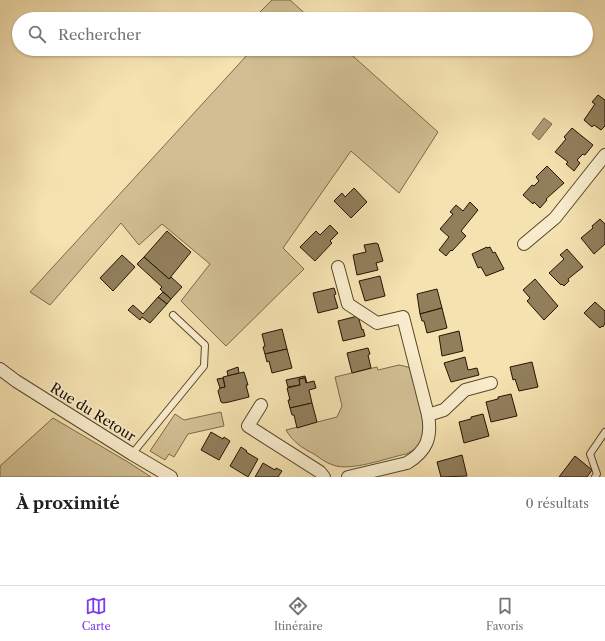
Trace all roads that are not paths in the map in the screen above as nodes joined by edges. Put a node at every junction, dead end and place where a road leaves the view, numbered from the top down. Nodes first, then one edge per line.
1 (605, 155) edge
2 (524, 244) dead end
3 (338, 266) dead end
4 (173, 315) dead end
5 (0, 369) edge
6 (490, 383) dead end
7 (261, 405) dead end
8 (428, 415) junction
9 (605, 432) edge
10 (132, 454) junction
11 (171, 477) edge
12 (324, 477) edge
13 (348, 477) edge
14 (595, 477) edge

1 - 2 street
3 - 8 street
4 - 10 lane
5 - 10 street, Rue du Retour
6 - 8 street
7 - 12 street
8 - 13 street
9 - 14 lane
10 - 11 street, Rue du Retour

